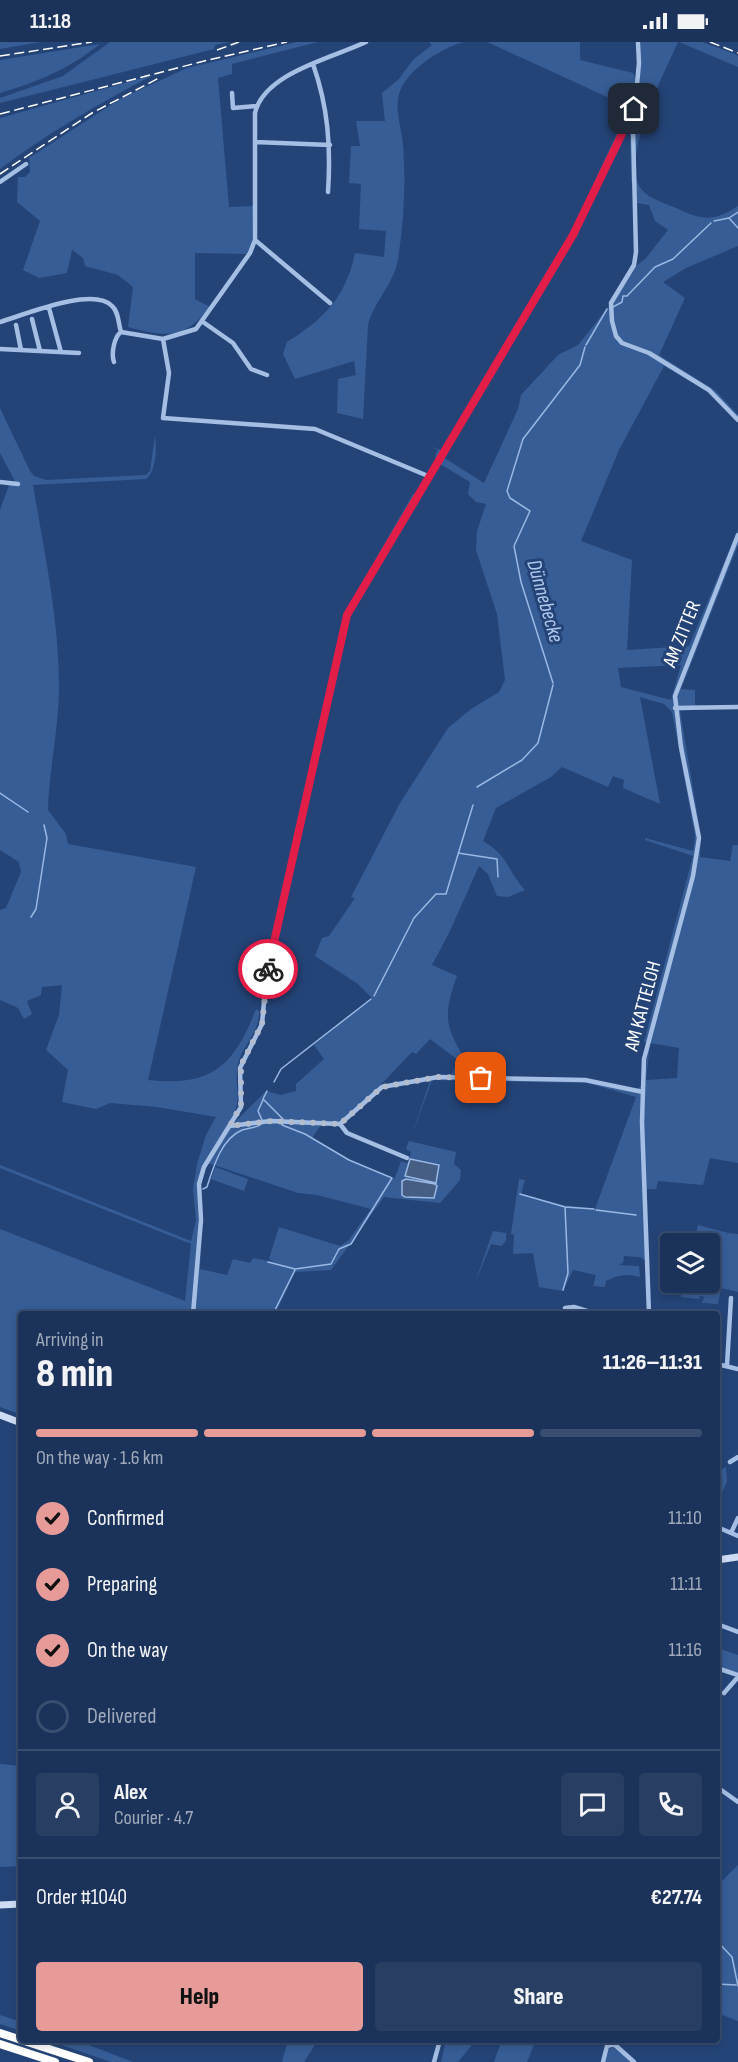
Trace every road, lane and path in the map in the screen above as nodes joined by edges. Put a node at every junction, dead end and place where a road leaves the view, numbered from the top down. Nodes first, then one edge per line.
1 (366, 42) edge
2 (638, 42) edge
3 (313, 64) junction
4 (231, 93) dead end
5 (257, 106) junction
6 (634, 109) junction
7 (255, 142) junction
8 (330, 145) junction
9 (26, 164) dead end
10 (0, 182) edge
11 (328, 192) dead end
12 (255, 240) junction
13 (330, 303) dead end
14 (49, 308) junction
15 (32, 319) dead end
16 (0, 322) edge
17 (14, 322) junction
18 (203, 322) junction
19 (121, 332) junction
20 (163, 339) junction
21 (0, 349) edge
22 (21, 350) junction
23 (40, 351) junction
24 (61, 352) junction
25 (79, 353) dead end
26 (114, 362) dead end
27 (267, 375) dead end
28 (738, 420) edge
29 (428, 476) junction
30 (0, 482) edge
31 (18, 484) dead end
32 (738, 536) edge
33 (738, 707) edge
34 (675, 708) junction
35 (681, 747) joint
36 (643, 1092) junction
37 (340, 1124) junction
38 (230, 1126) junction
39 (406, 1158) dead end
40 (731, 1298) dead end
41 (566, 1308) dead end
42 (193, 1311) edge
43 (587, 1311) edge
44 (649, 1311) edge
45 (720, 1364) edge
46 (727, 1365) junction
47 (738, 1369) edge
48 (0, 1415) edge
49 (18, 1422) edge
50 (738, 1457) edge
51 (730, 1462) dead end
52 (738, 1518) edge
53 (720, 1528) edge
54 (731, 1533) junction
55 (738, 1536) edge
56 (738, 1557) edge
57 (720, 1560) edge
58 (720, 1625) edge
59 (738, 1632) edge
60 (720, 1669) edge
61 (738, 1676) edge
62 (724, 1693) dead end
63 (720, 1789) edge
64 (738, 1802) edge
65 (18, 1904) edge
66 (0, 1905) edge
67 (0, 2033) edge
68 (18, 2039) edge
69 (31, 2043) edge
70 (439, 2043) edge
71 (0, 2044) edge
72 (55, 2062) edge
73 (89, 2062) edge
74 (434, 2062) edge
75 (603, 2062) edge
76 (634, 2062) edge

1 - 3 street
2 - 6 street
3 - 5 street
3 - 8 street
4 - 5 street
5 - 7 street
6 - 28 street
6 - 29 street
7 - 8 street
7 - 12 street
8 - 11 street
9 - 10 street
12 - 13 street
12 - 18 street
14 - 17 street
14 - 19 street
14 - 24 street
15 - 23 street
16 - 17 street
17 - 22 street
18 - 20 street
18 - 27 street
19 - 20 street
19 - 26 street
20 - 29 street
21 - 22 street
22 - 23 street
23 - 24 street
24 - 25 street
29 - 38 street
30 - 31 street
32 - 34 street, AM ZITTER
33 - 34 street
34 - 35 street, AM ZITTER
35 - 36 street, AM KATTELOH
36 - 37 street
36 - 44 street, AM KATTELOH
37 - 38 street
37 - 39 street
38 - 42 street
40 - 46 street
41 - 43 street
45 - 46 street
46 - 47 street
48 - 49 main road
50 - 51 street
52 - 54 street
53 - 54 street
54 - 55 street
56 - 57 main road
58 - 59 street
60 - 61 street
61 - 62 street
63 - 64 street
65 - 66 main road
67 - 68 highway
69 - 73 highway
70 - 74 street
71 - 72 highway
75 - 76 street

